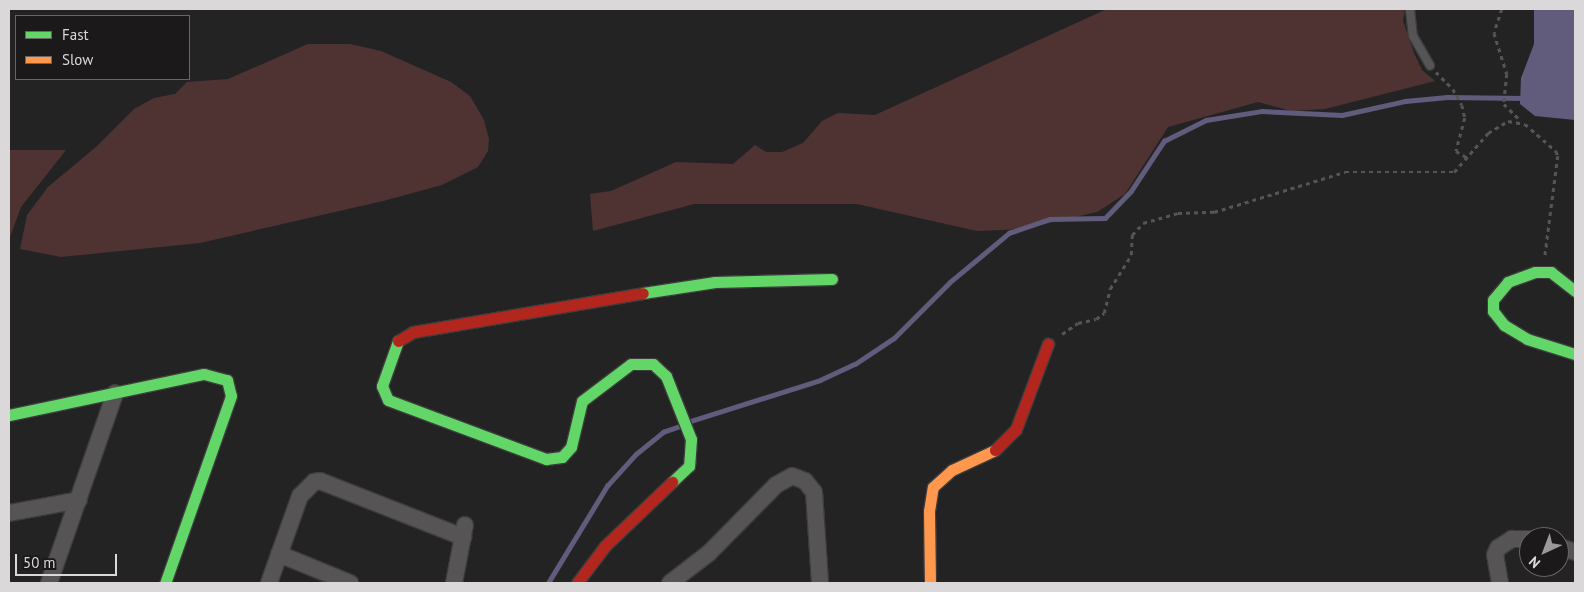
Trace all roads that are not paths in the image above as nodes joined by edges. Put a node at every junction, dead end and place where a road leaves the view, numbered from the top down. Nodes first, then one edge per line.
1 (1410, 9) edge
2 (1430, 66) road end
3 (832, 279) dead end
4 (1575, 292) edge
5 (1048, 344) road end
6 (1575, 354) edge
7 (115, 393) junction
8 (9, 416) edge
9 (79, 500) junction
10 (9, 513) edge
11 (1519, 539) edge
12 (279, 554) junction
13 (49, 583) edge
14 (166, 583) edge
15 (269, 583) edge
16 (350, 583) edge
17 (454, 583) edge
18 (577, 583) edge
19 (670, 583) edge
20 (820, 583) edge
21 (930, 583) edge
22 (1500, 583) edge

1 - 2 lane
3 - 18 street
4 - 6 street
5 - 21 street
7 - 8 street
7 - 9 street
7 - 14 street
9 - 10 street
9 - 13 street
11 - 22 street
12 - 15 street
12 - 16 street
12 - 17 street
19 - 20 street

